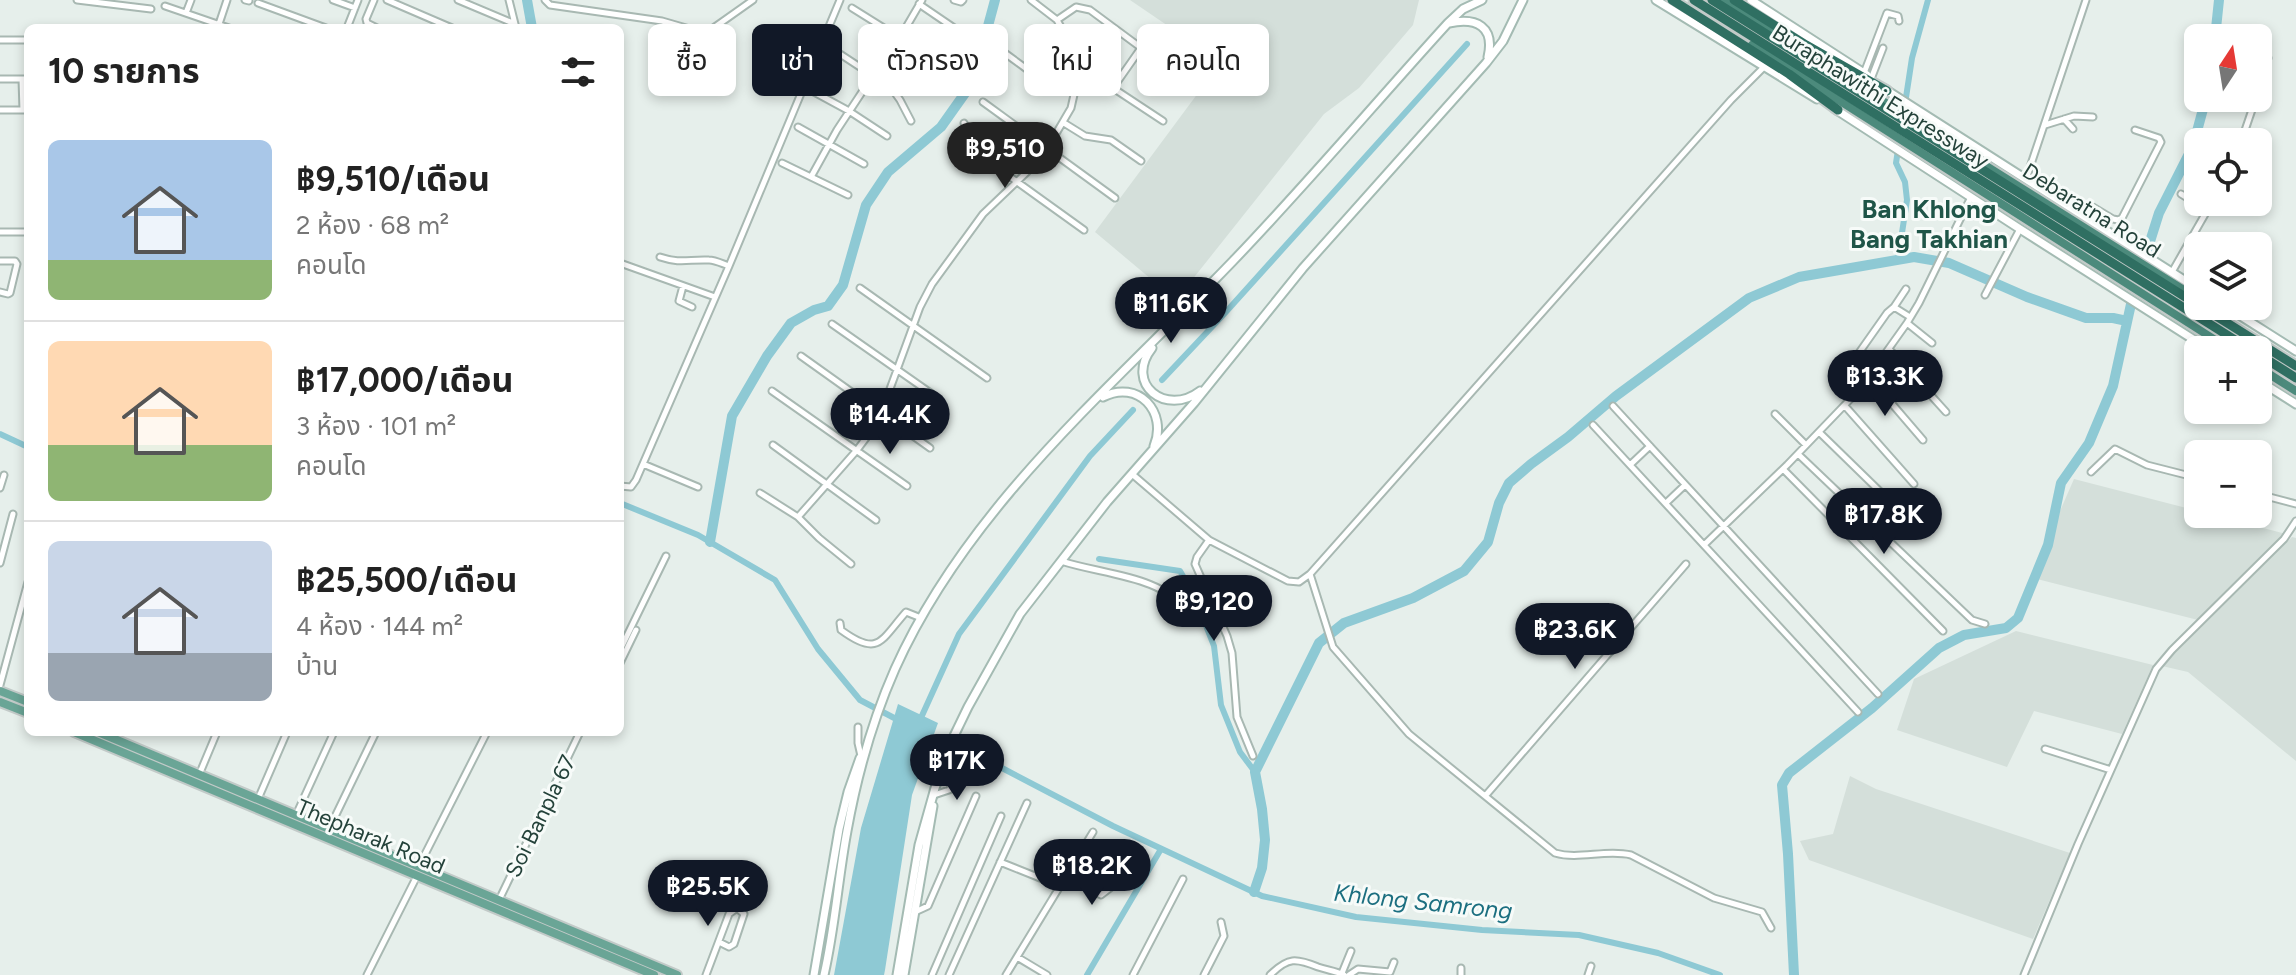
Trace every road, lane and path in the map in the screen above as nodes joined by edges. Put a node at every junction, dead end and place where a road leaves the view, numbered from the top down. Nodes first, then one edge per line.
1 (77, 0) edge
2 (191, 0) edge
3 (227, 0) edge
4 (333, 0) edge
5 (358, 0) edge
6 (374, 0) edge
7 (387, 0) edge
8 (458, 0) edge
9 (509, 0) edge
10 (545, 0) edge
11 (753, 0) edge
12 (840, 0) edge
13 (954, 0) edge
14 (963, 0) edge
15 (1031, 0) edge
16 (1482, 0) edge
17 (1523, 0) edge
18 (1656, 0) edge
19 (1674, 0) edge
20 (1694, 0) edge
21 (1712, 0) edge
22 (1722, 0) edge
23 (1734, 0) edge
24 (2086, 0) edge
25 (920, 2) edge
26 (258, 3) dead end
27 (1751, 5) edge
28 (165, 6) dead end
29 (355, 8) junction
30 (852, 8) dead end
31 (151, 9) dead end
32 (186, 13) junction
33 (1057, 20) junction
34 (1899, 21) dead end
35 (1448, 23) junction
36 (219, 24) joint
37 (315, 24) edge
38 (349, 24) edge
39 (369, 24) edge
40 (443, 24) edge
41 (512, 24) edge
42 (515, 24) edge
43 (876, 24) edge
44 (908, 24) edge
45 (950, 24) edge
46 (1059, 24) edge
47 (0, 40) edge
48 (24, 40) edge
49 (1137, 45) edge
50 (1883, 48) dead end
51 (1137, 54) edge
52 (1486, 63) junction
53 (1764, 67) junction
54 (1864, 73) junction
55 (1121, 77) edge
56 (0, 79) edge
57 (24, 79) edge
58 (1871, 79) junction
59 (1887, 91) junction
60 (1121, 93) edge
61 (821, 96) edge
62 (861, 96) edge
63 (897, 96) edge
64 (1074, 96) edge
65 (983, 102) dead end
66 (0, 110) edge
67 (24, 110) edge
68 (1838, 110) junction
69 (849, 111) junction
70 (2093, 117) dead end
71 (2064, 119) junction
72 (911, 121) dead end
73 (1163, 121) dead end
74 (964, 123) dead end
75 (1064, 123) junction
76 (2045, 125) junction
77 (798, 127) dead end
78 (2073, 129) dead end
79 (2135, 130) dead end
80 (887, 136) dead end
81 (829, 145) junction
82 (1047, 149) junction
83 (1141, 161) dead end
84 (782, 163) dead end
85 (864, 164) dead end
86 (811, 177) junction
87 (2026, 179) junction
88 (1017, 181) junction
89 (2181, 194) dead end
90 (848, 195) dead end
91 (2184, 196) edge
92 (1971, 197) junction
93 (1115, 198) dead end
94 (2077, 212) junction
95 (2204, 216) edge
96 (2020, 229) junction
97 (1084, 230) dead end
98 (0, 232) edge
99 (24, 232) edge
100 (660, 257) dead end
101 (0, 261) edge
102 (624, 264) edge
103 (729, 266) junction
104 (2172, 272) junction
105 (2184, 280) edge
106 (683, 286) junction
107 (860, 288) dead end
108 (1906, 289) dead end
109 (0, 292) edge
110 (2184, 293) edge
111 (2184, 294) edge
112 (1985, 295) dead end
113 (715, 297) junction
114 (692, 307) dead end
115 (1894, 307) junction
116 (1909, 320) junction
117 (2226, 320) edge
118 (2229, 320) edge
119 (2247, 320) edge
120 (1174, 321) junction
121 (832, 324) dead end
122 (913, 326) junction
123 (2188, 336) edge
124 (2209, 336) edge
125 (2229, 336) edge
126 (1932, 343) dead end
127 (1889, 349) junction
128 (2296, 351) edge
129 (801, 356) dead end
130 (1856, 357) dead end
131 (2272, 363) edge
132 (2296, 364) edge
133 (898, 369) junction
134 (2272, 376) edge
135 (1869, 377) junction
136 (987, 378) dead end
137 (2296, 378) edge
138 (1208, 384) junction
139 (2272, 389) edge
140 (772, 391) dead end
141 (2296, 391) edge
142 (932, 394) dead end
143 (2296, 404) edge
144 (1091, 405) junction
145 (1613, 406) dead end
146 (1845, 406) junction
147 (1946, 412) dead end
148 (880, 413) junction
149 (1775, 414) dead end
150 (1593, 425) dead end
151 (1819, 432) junction
152 (1923, 440) dead end
153 (773, 445) dead end
154 (1806, 445) junction
155 (1650, 446) junction
156 (930, 448) dead end
157 (857, 450) junction
158 (1798, 454) junction
159 (1149, 456) junction
160 (643, 464) junction
161 (1631, 464) junction
162 (1783, 469) junction
163 (2091, 472) dead end
164 (1132, 474) junction
165 (2184, 474) edge
166 (4, 475) dead end
167 (826, 483) junction
168 (1914, 484) dead end
169 (1685, 485) junction
170 (624, 486) edge
171 (907, 486) dead end
172 (698, 487) dead end
173 (0, 488) edge
174 (760, 493) dead end
175 (2272, 498) edge
176 (1666, 503) junction
177 (2296, 504) edge
178 (1899, 510) dead end
179 (13, 514) dead end
180 (798, 517) junction
181 (876, 520) dead end
182 (2296, 521) edge
183 (1722, 526) junction
184 (1209, 540) junction
185 (1705, 544) junction
186 (666, 556) dead end
187 (1060, 561) junction
188 (0, 563) edge
189 (851, 564) dead end
190 (1686, 564) dead end
191 (1310, 574) junction
192 (24, 597) edge
193 (1191, 614) dead end
194 (922, 619) junction
195 (840, 623) dead end
196 (1985, 624) dead end
197 (636, 630) dead end
198 (1943, 631) dead end
199 (624, 642) edge
200 (624, 655) edge
201 (0, 688) edge
202 (1878, 694) dead end
203 (24, 700) edge
204 (0, 702) edge
205 (24, 711) edge
206 (1858, 712) dead end
207 (858, 727) dead end
208 (84, 736) edge
209 (120, 736) edge
210 (215, 736) edge
211 (285, 736) edge
212 (332, 736) edge
213 (374, 736) edge
214 (485, 736) edge
215 (578, 736) edge
216 (865, 749) junction
217 (2045, 749) dead end
218 (1253, 756) dead end
219 (2111, 770) junction
220 (199, 775) junction
221 (958, 778) dead end
222 (935, 789) junction
223 (1486, 795) junction
224 (976, 796) dead end
225 (257, 800) junction
226 (1027, 803) dead end
227 (1001, 816) dead end
228 (294, 820) junction
229 (329, 830) junction
230 (1093, 832) dead end
231 (1000, 862) junction
232 (418, 870) junction
233 (1065, 877) junction
234 (1183, 879) dead end
235 (740, 885) dead end
236 (1114, 885) dead end
237 (1060, 886) junction
238 (499, 900) junction
239 (737, 908) junction
240 (915, 912) junction
241 (1221, 922) dead end
242 (1771, 928) dead end
243 (719, 942) junction
244 (1351, 951) dead end
245 (1017, 957) junction
246 (1394, 962) dead end
247 (1591, 966) dead end
248 (1345, 974) edge
249 (367, 975) edge
250 (654, 975) edge
251 (677, 975) edge
252 (706, 975) edge
253 (814, 975) edge
254 (824, 975) edge
255 (897, 975) edge
256 (904, 975) edge
257 (932, 975) edge
258 (949, 975) edge
259 (1006, 975) edge
260 (1047, 975) edge
261 (1133, 975) edge
262 (1204, 975) edge
263 (1270, 975) edge
264 (1588, 975) edge
265 (2024, 975) edge

1 - 31 street
2 - 32 street
3 - 36 street
4 - 29 street
5 - 29 street
6 - 39 street
7 - 40 street
8 - 41 street
9 - 42 street
10 - 11 street
12 - 103 street
13 - 14 street
15 - 33 street
16 - 35 main road
17 - 52 main road
18 - 53 main road
19 - 68 highway
19 - 124 highway, Debaratna Road
20 - 125 highway, Buraphawithi Expressway
21 - 111 highway, Buraphawithi Expressway
22 - 110 highway, Debaratna Road
23 - 27 highway
24 - 76 street
25 - 44 street
25 - 45 street
26 - 37 street
27 - 54 main road, Debaratna Road
27 - 59 highway
28 - 32 street
29 - 38 street
30 - 43 street
32 - 36 street
33 - 46 street
33 - 49 street
34 - 54 street
35 - 52 main road
35 - 120 main road
47 - 48 street
50 - 58 street
51 - 55 street
52 - 138 main road
53 - 68 main road
53 - 191 street
54 - 58 main road, Debaratna Road
56 - 57 street
58 - 59 main road, Debaratna Road
59 - 87 main road, Debaratna Road
60 - 73 street
61 - 69 street
62 - 69 street
63 - 72 street
64 - 75 street
65 - 82 street
66 - 67 street
68 - 92 main road
69 - 80 street
69 - 81 street
70 - 71 street
71 - 76 street
71 - 78 street
74 - 88 street
75 - 82 street
75 - 83 street
76 - 87 street
77 - 81 street
79 - 94 street
81 - 85 street
81 - 86 street
82 - 88 street
82 - 93 street
84 - 86 street
86 - 90 street
87 - 94 main road, Debaratna Road
88 - 97 street
88 - 122 street
89 - 91 street
92 - 96 main road
92 - 116 street
94 - 104 main road, Debaratna Road
95 - 104 street
96 - 112 street
96 - 123 main road
98 - 99 street
100 - 103 street
101 - 109 street
102 - 106 street
103 - 113 street
104 - 105 main road, Debaratna Road
106 - 113 street
106 - 114 street
107 - 122 street
108 - 115 street
113 - 160 street
115 - 116 street
115 - 130 street
116 - 126 street
116 - 127 street
117 - 132 highway, Buraphawithi Expressway
118 - 132 highway
119 - 128 main road
120 - 138 main road
120 - 144 main road
121 - 133 street
122 - 133 street
122 - 136 street
127 - 135 street
127 - 147 street
129 - 148 street
131 - 137 highway
133 - 142 street
133 - 148 street
134 - 141 highway
135 - 146 street
135 - 152 street
138 - 159 main road
139 - 143 main road
140 - 157 street
144 - 159 main road
144 - 194 main road
145 - 155 street
146 - 151 street
146 - 168 street
148 - 156 street
148 - 157 street
149 - 154 street
150 - 161 street
151 - 154 street
151 - 178 street
153 - 167 street
154 - 158 street
155 - 161 street
155 - 169 street
157 - 167 street
157 - 171 street
158 - 162 street
158 - 196 street
159 - 164 main road
160 - 170 street
160 - 172 street
161 - 176 street
162 - 183 street
162 - 198 street
163 - 165 street
164 - 184 street
164 - 187 main road
166 - 173 street
167 - 180 street
167 - 181 street
169 - 176 street
169 - 183 street
174 - 180 street
175 - 177 street
176 - 185 street
179 - 188 street
180 - 189 street
182 - 219 street
183 - 185 street
183 - 202 street
184 - 191 street
184 - 218 street
185 - 206 street
186 - 199 street
187 - 193 street
187 - 222 main road
190 - 223 street
191 - 223 street
192 - 201 street
194 - 195 street
194 - 216 main road
197 - 200 street
201 - 203 main road
204 - 205 main road
207 - 216 street
208 - 228 main road, Thepharak Road
209 - 220 main road, Thepharak Road
210 - 220 street
211 - 225 street
212 - 228 street
213 - 229 street
214 - 232 street
215 - 238 street, Soi Banpla 67
216 - 253 main road
216 - 254 main road
217 - 219 street
219 - 265 street
220 - 225 main road, Thepharak Road
221 - 222 street
222 - 240 main road
222 - 255 main road
223 - 242 street
224 - 240 street
225 - 228 main road, Thepharak Road
226 - 231 street
227 - 257 street
228 - 229 main road, Thepharak Road
228 - 232 main road, Thepharak Road
229 - 232 main road, Thepharak Road
230 - 233 street
231 - 237 street
231 - 258 street
232 - 238 main road, Thepharak Road
232 - 249 street
232 - 250 main road, Thepharak Road
233 - 236 street
233 - 237 street
234 - 261 street
235 - 239 street
237 - 245 street
238 - 251 main road, Thepharak Road
239 - 243 street
239 - 243 street
240 - 256 main road
241 - 262 street
243 - 252 street
244 - 248 street
245 - 259 street
245 - 260 street
246 - 248 street
247 - 264 street
248 - 263 street

